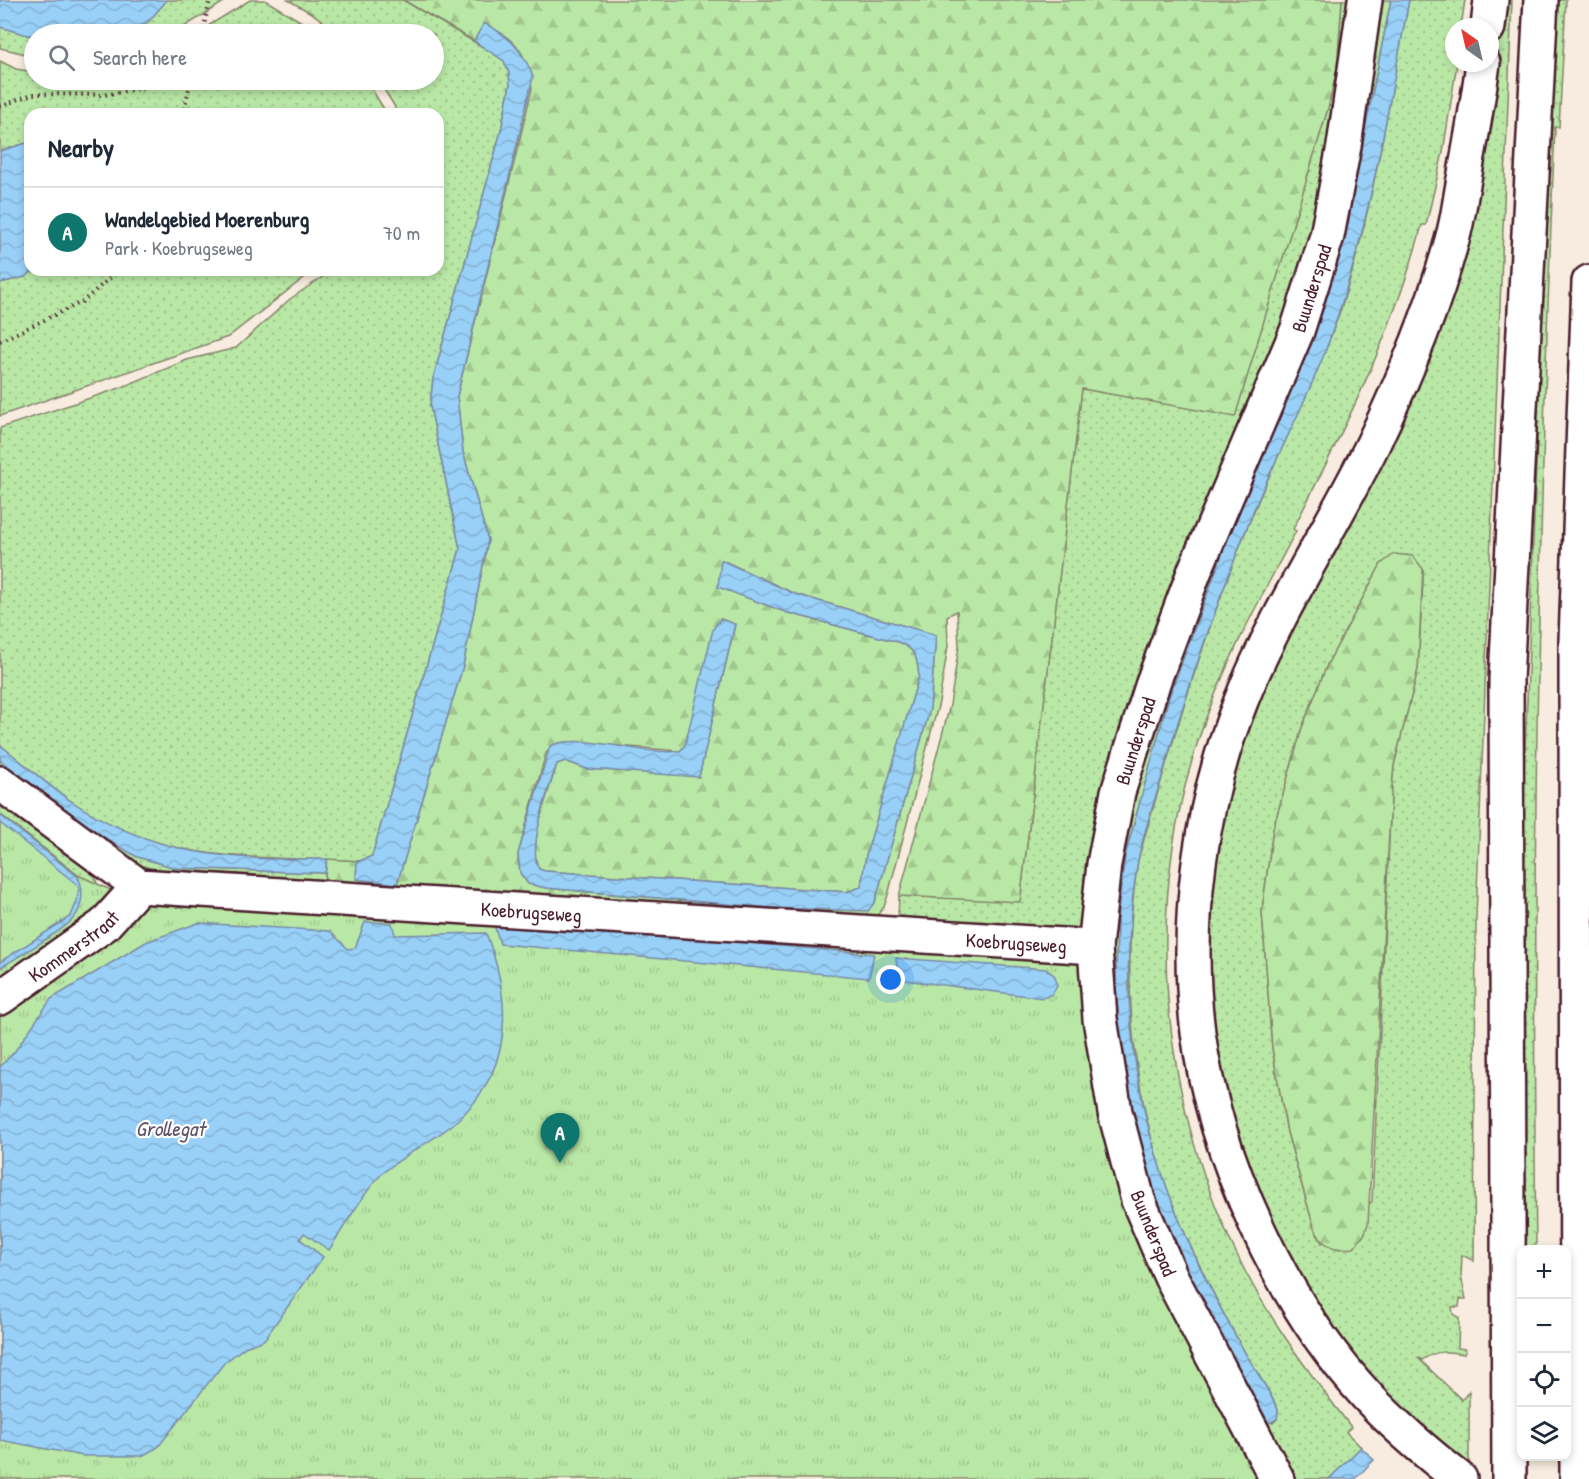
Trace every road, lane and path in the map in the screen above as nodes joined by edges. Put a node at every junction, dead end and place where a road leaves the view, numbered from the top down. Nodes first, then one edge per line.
1 (210, 0) edge
2 (1365, 0) edge
3 (1491, 0) edge
4 (1541, 0) edge
5 (1489, 18) edge
6 (204, 24) edge
7 (1481, 72) edge
8 (130, 90) edge
9 (189, 90) edge
10 (0, 108) edge
11 (184, 108) edge
12 (112, 276) edge
13 (1589, 282) edge
14 (0, 341) edge
15 (0, 783) edge
16 (139, 886) junction
17 (1095, 947) junction
18 (0, 998) edge
19 (1277, 1479) edge
20 (1460, 1479) edge
21 (1509, 1479) edge
22 (1577, 1479) edge

1 - 6 path
2 - 17 main road, Buunderspad
3 - 5 main road
4 - 21 main road
7 - 20 main road
8 - 10 path
9 - 11 path
12 - 14 path
13 - 22 main road
15 - 16 main road
16 - 17 main road, Koebrugseweg
16 - 18 main road, Kommerstraat
17 - 19 main road, Buunderspad

